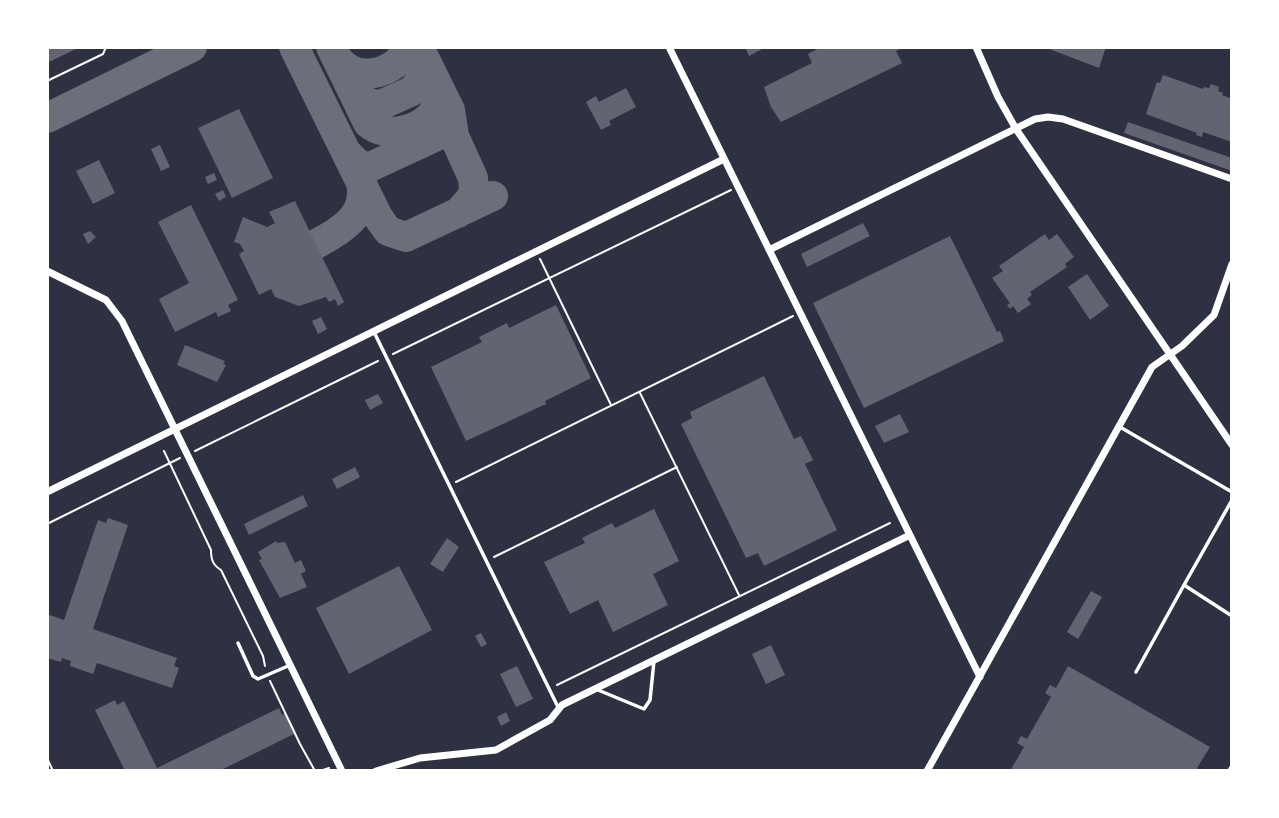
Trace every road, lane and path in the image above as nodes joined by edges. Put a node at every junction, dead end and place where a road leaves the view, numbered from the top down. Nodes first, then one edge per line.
1 (106, 47) edge
2 (669, 47) edge
3 (976, 47) edge
4 (47, 81) edge
5 (1016, 129) junction
6 (724, 159) junction
7 (1232, 179) edge
8 (769, 250) junction
9 (536, 252) junction
10 (1232, 264) edge
11 (47, 271) edge
12 (800, 313) junction
13 (374, 332) junction
14 (1169, 355) junction
15 (639, 392) junction
16 (612, 405) junction
17 (1120, 427) junction
18 (175, 430) junction
19 (1232, 445) edge
20 (164, 451) dead end
21 (677, 467) junction
22 (449, 485) junction
23 (47, 492) edge
24 (1232, 492) edge
25 (1232, 500) edge
26 (890, 523) dead end
27 (910, 535) junction
28 (486, 561) junction
29 (1184, 585) junction
30 (740, 597) junction
31 (1232, 616) edge
32 (238, 643) dead end
33 (654, 660) junction
34 (290, 665) junction
35 (1136, 672) dead end
36 (268, 676) junction
37 (980, 677) junction
38 (550, 689) junction
39 (596, 689) junction
40 (559, 709) junction
41 (47, 758) edge
42 (53, 771) edge
43 (315, 771) edge
44 (342, 771) edge
45 (376, 771) edge
46 (927, 771) edge

1 - 4 path
2 - 6 street
3 - 5 street
5 - 7 street
5 - 8 street
5 - 14 street
6 - 8 street
6 - 9 street
8 - 12 street
9 - 13 street
9 - 16 path
10 - 14 street
11 - 18 street
12 - 15 path
12 - 27 street
13 - 18 street
13 - 22 lane
14 - 17 street
14 - 19 street
15 - 16 path
15 - 21 path
16 - 22 path
17 - 24 lane
17 - 37 street
18 - 23 street
18 - 34 street
20 - 36 path
21 - 28 path
21 - 30 path
22 - 28 lane
25 - 29 lane
26 - 30 path
27 - 33 street
27 - 37 street
28 - 38 lane
29 - 31 lane
29 - 35 lane
30 - 38 path
32 - 36 lane
33 - 39 street
33 - 39 lane
34 - 36 lane
34 - 44 street
36 - 43 path
37 - 46 street
38 - 40 lane
39 - 40 street
40 - 45 street
41 - 42 path

